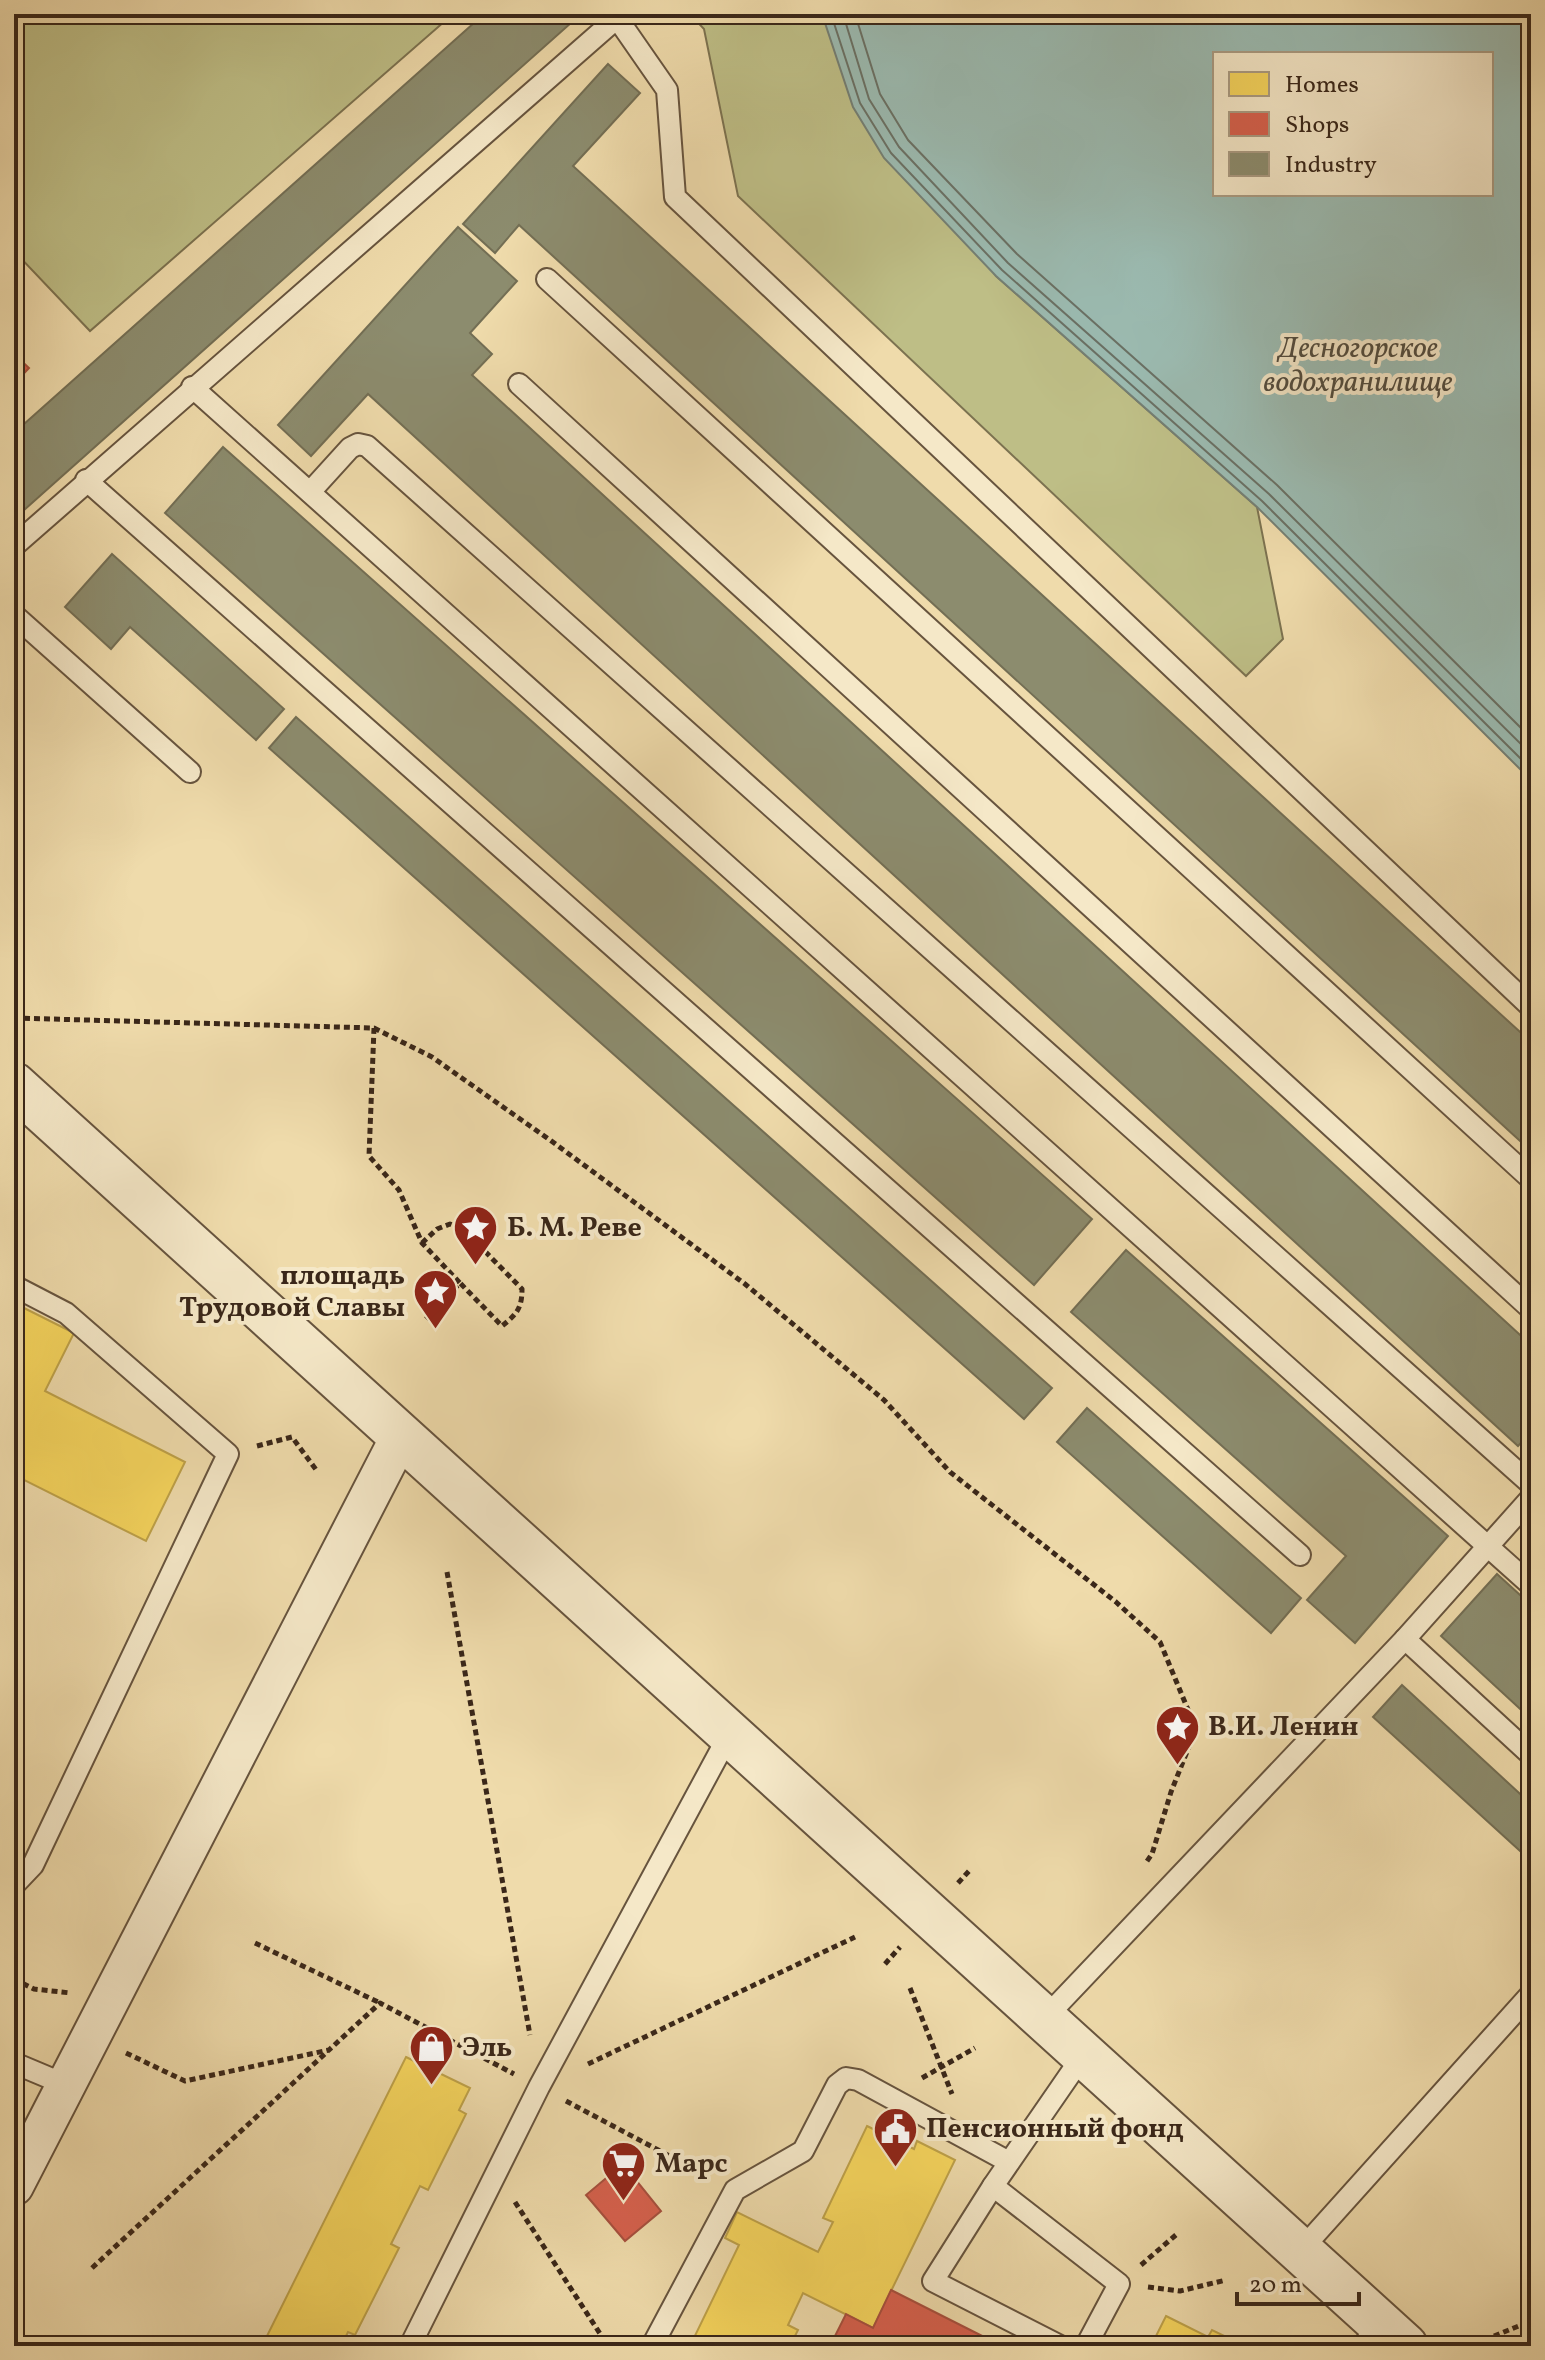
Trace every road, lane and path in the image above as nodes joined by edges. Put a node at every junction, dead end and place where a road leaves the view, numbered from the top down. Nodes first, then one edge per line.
1 (547, 279) dead end
2 (519, 384) dead end
3 (192, 387) junction
4 (86, 480) junction
5 (310, 492) junction
6 (14, 546) edge
7 (14, 615) edge
8 (190, 772) dead end
9 (1531, 1007) edge
10 (14, 1018) edge
11 (374, 1028) junction
12 (14, 1085) edge
13 (1531, 1179) edge
14 (422, 1243) junction
15 (460, 1283) junction
16 (14, 1286) edge
17 (1531, 1309) edge
18 (424, 1321) dead end
19 (401, 1435) junction
20 (292, 1437) dead end
21 (317, 1471) dead end
22 (1531, 1484) edge
23 (1531, 1498) edge
24 (1487, 1545) junction
25 (1300, 1555) dead end
26 (447, 1572) dead end
27 (1531, 1585) edge
28 (1405, 1639) junction
29 (730, 1733) junction
30 (1531, 1755) edge
31 (1144, 1866) dead end
32 (14, 1885) edge
33 (855, 1937) dead end
34 (907, 1940) dead end
35 (255, 1943) dead end
36 (885, 1964) dead end
37 (14, 1979) edge
38 (910, 1988) dead end
39 (71, 1993) dead end
40 (1531, 1994) edge
41 (380, 2003) junction
42 (1044, 2019) junction
43 (975, 2048) dead end
44 (329, 2050) junction
45 (126, 2053) dead end
46 (1084, 2054) junction
47 (14, 2063) edge
48 (941, 2067) junction
49 (64, 2084) junction
50 (539, 2087) junction
51 (890, 2097) junction
52 (971, 2141) junction
53 (1009, 2162) junction
54 (496, 2174) junction
55 (14, 2186) edge
56 (993, 2186) junction
57 (735, 2190) junction
58 (1177, 2234) dead end
59 (1301, 2250) junction
60 (92, 2268) dead end
61 (1226, 2280) dead end
62 (1119, 2284) junction
63 (1531, 2321) edge
64 (1494, 2336) dead end
65 (1382, 2337) edge
66 (410, 2346) edge
67 (608, 2346) edge
68 (652, 2346) edge
69 (1060, 2346) edge
70 (1086, 2346) edge

1 - 13 lane
2 - 17 lane
3 - 4 lane
3 - 5 lane
3 - 9 lane
4 - 6 lane
4 - 25 lane
5 - 22 lane
5 - 24 lane
7 - 8 lane
10 - 11 path
11 - 14 path
11 - 31 path
12 - 19 street
14 - 15 path
14 - 15 path
15 - 18 path
16 - 32 lane
19 - 29 street
19 - 49 street
20 - 21 path
23 - 24 lane
24 - 27 lane
24 - 28 lane
26 - 50 path
28 - 30 lane
28 - 42 lane
29 - 42 street
29 - 50 lane
33 - 50 path
34 - 36 path
35 - 41 path
37 - 39 path
38 - 48 path
40 - 59 lane
41 - 44 path
41 - 50 path
42 - 46 street
43 - 48 path
44 - 45 path
44 - 60 path
46 - 53 lane
46 - 59 street
47 - 49 lane
48 - 51 path
48 - 52 path
49 - 55 street
50 - 54 lane
50 - 57 path
51 - 52 lane
51 - 57 lane
52 - 53 lane
53 - 56 lane
54 - 66 lane
54 - 67 path
56 - 62 lane
56 - 69 lane
57 - 68 lane
58 - 62 path
59 - 65 street
61 - 62 path
62 - 70 lane
63 - 64 path

